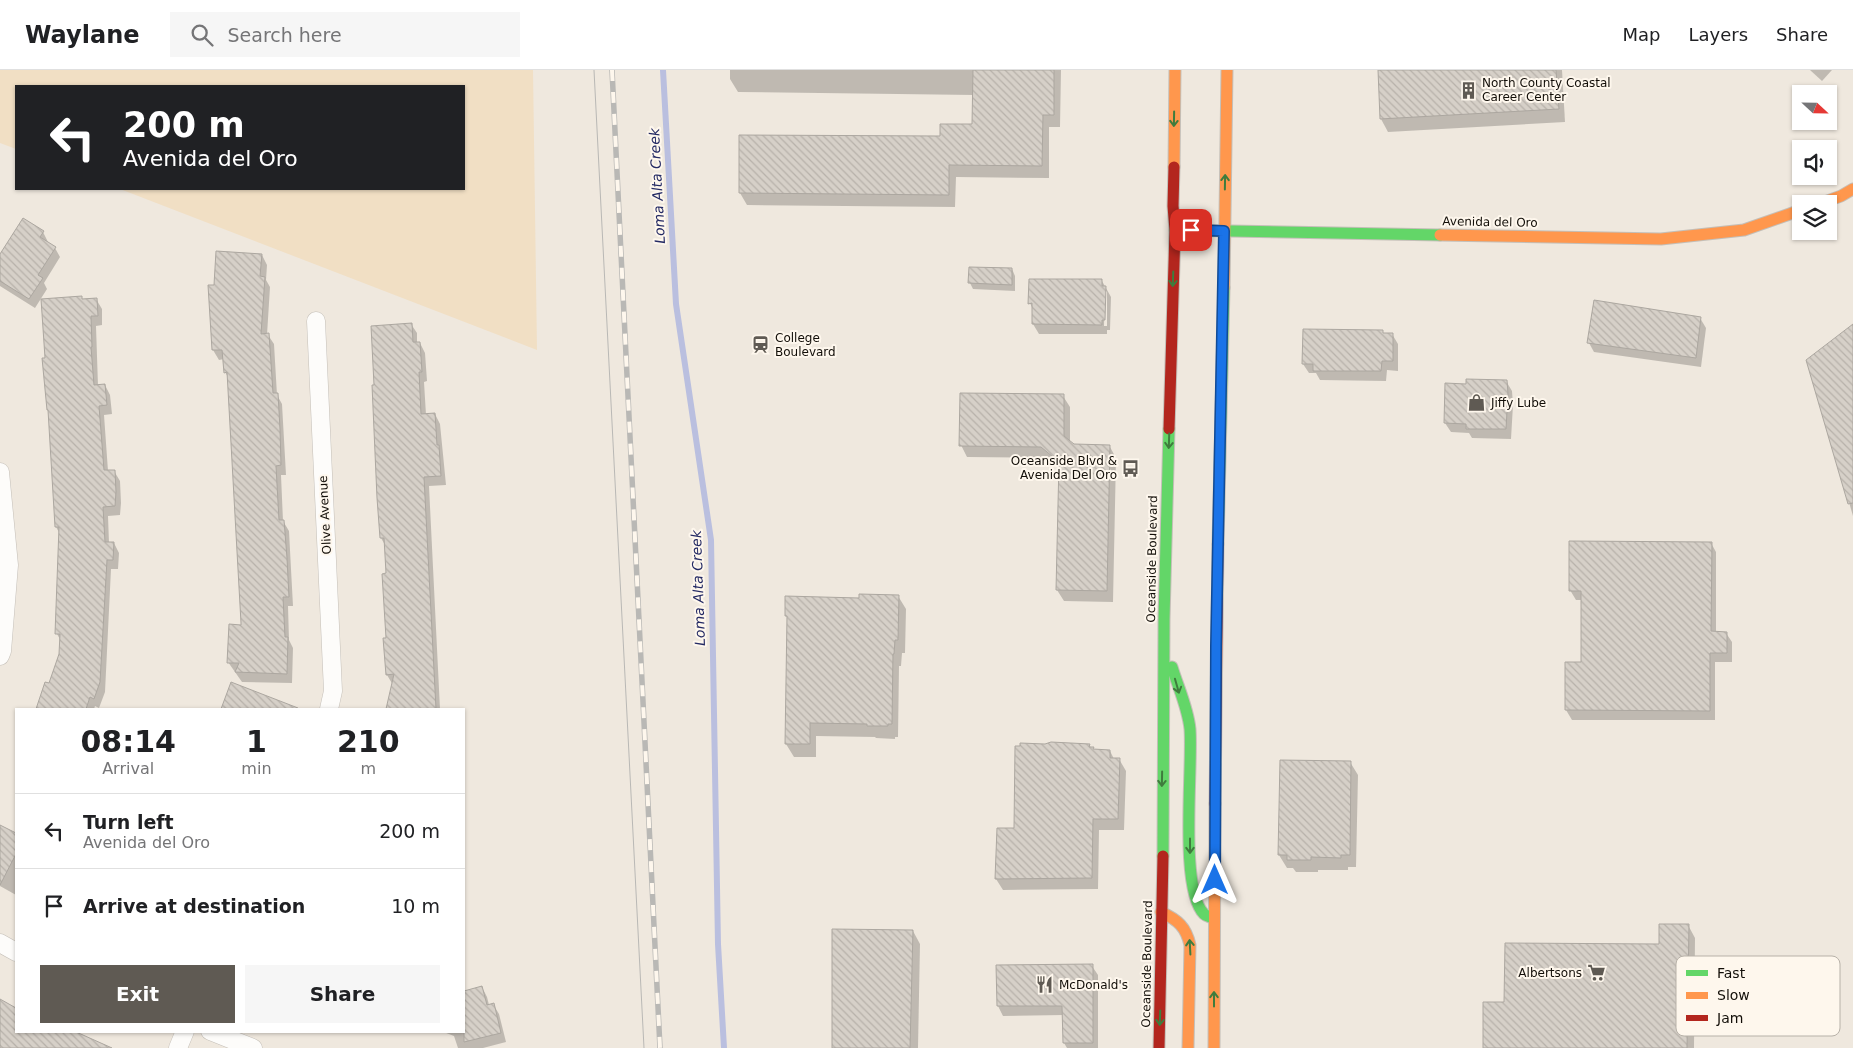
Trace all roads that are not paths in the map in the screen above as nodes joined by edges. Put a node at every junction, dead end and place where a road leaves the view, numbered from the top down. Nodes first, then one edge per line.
1 (1175, 70) edge
2 (1227, 70) edge
3 (1853, 189) edge
4 (1837, 197) edge
5 (1792, 213) edge
6 (1175, 230) junction
7 (1224, 231) junction
8 (316, 321) dead end
9 (0, 472) edge
10 (1164, 639) junction
11 (0, 656) edge
12 (329, 708) edge
13 (1161, 912) junction
14 (1214, 919) junction
15 (0, 943) edge
16 (15, 951) edge
17 (184, 1033) edge
18 (215, 1033) edge
19 (178, 1048) edge
20 (253, 1048) edge
21 (1159, 1048) edge
22 (1188, 1048) edge
23 (1214, 1048) edge

1 -> 6 main road, Oceanside Boulevard
7 -> 2 main road
3 - 4 main road
5 - 7 main road, Avenida del Oro
6 - 7 main road, Avenida del Oro
6 -> 10 main road, Oceanside Boulevard
7 - 14 main road
8 - 12 street, Olive Avenue
9 - 11 street
10 -> 13 main road, Oceanside Boulevard
10 -> 14 main road
13 -> 21 main road, Oceanside Boulevard
22 -> 13 main road
23 -> 14 main road
15 - 16 street
17 - 19 street
18 - 20 street

